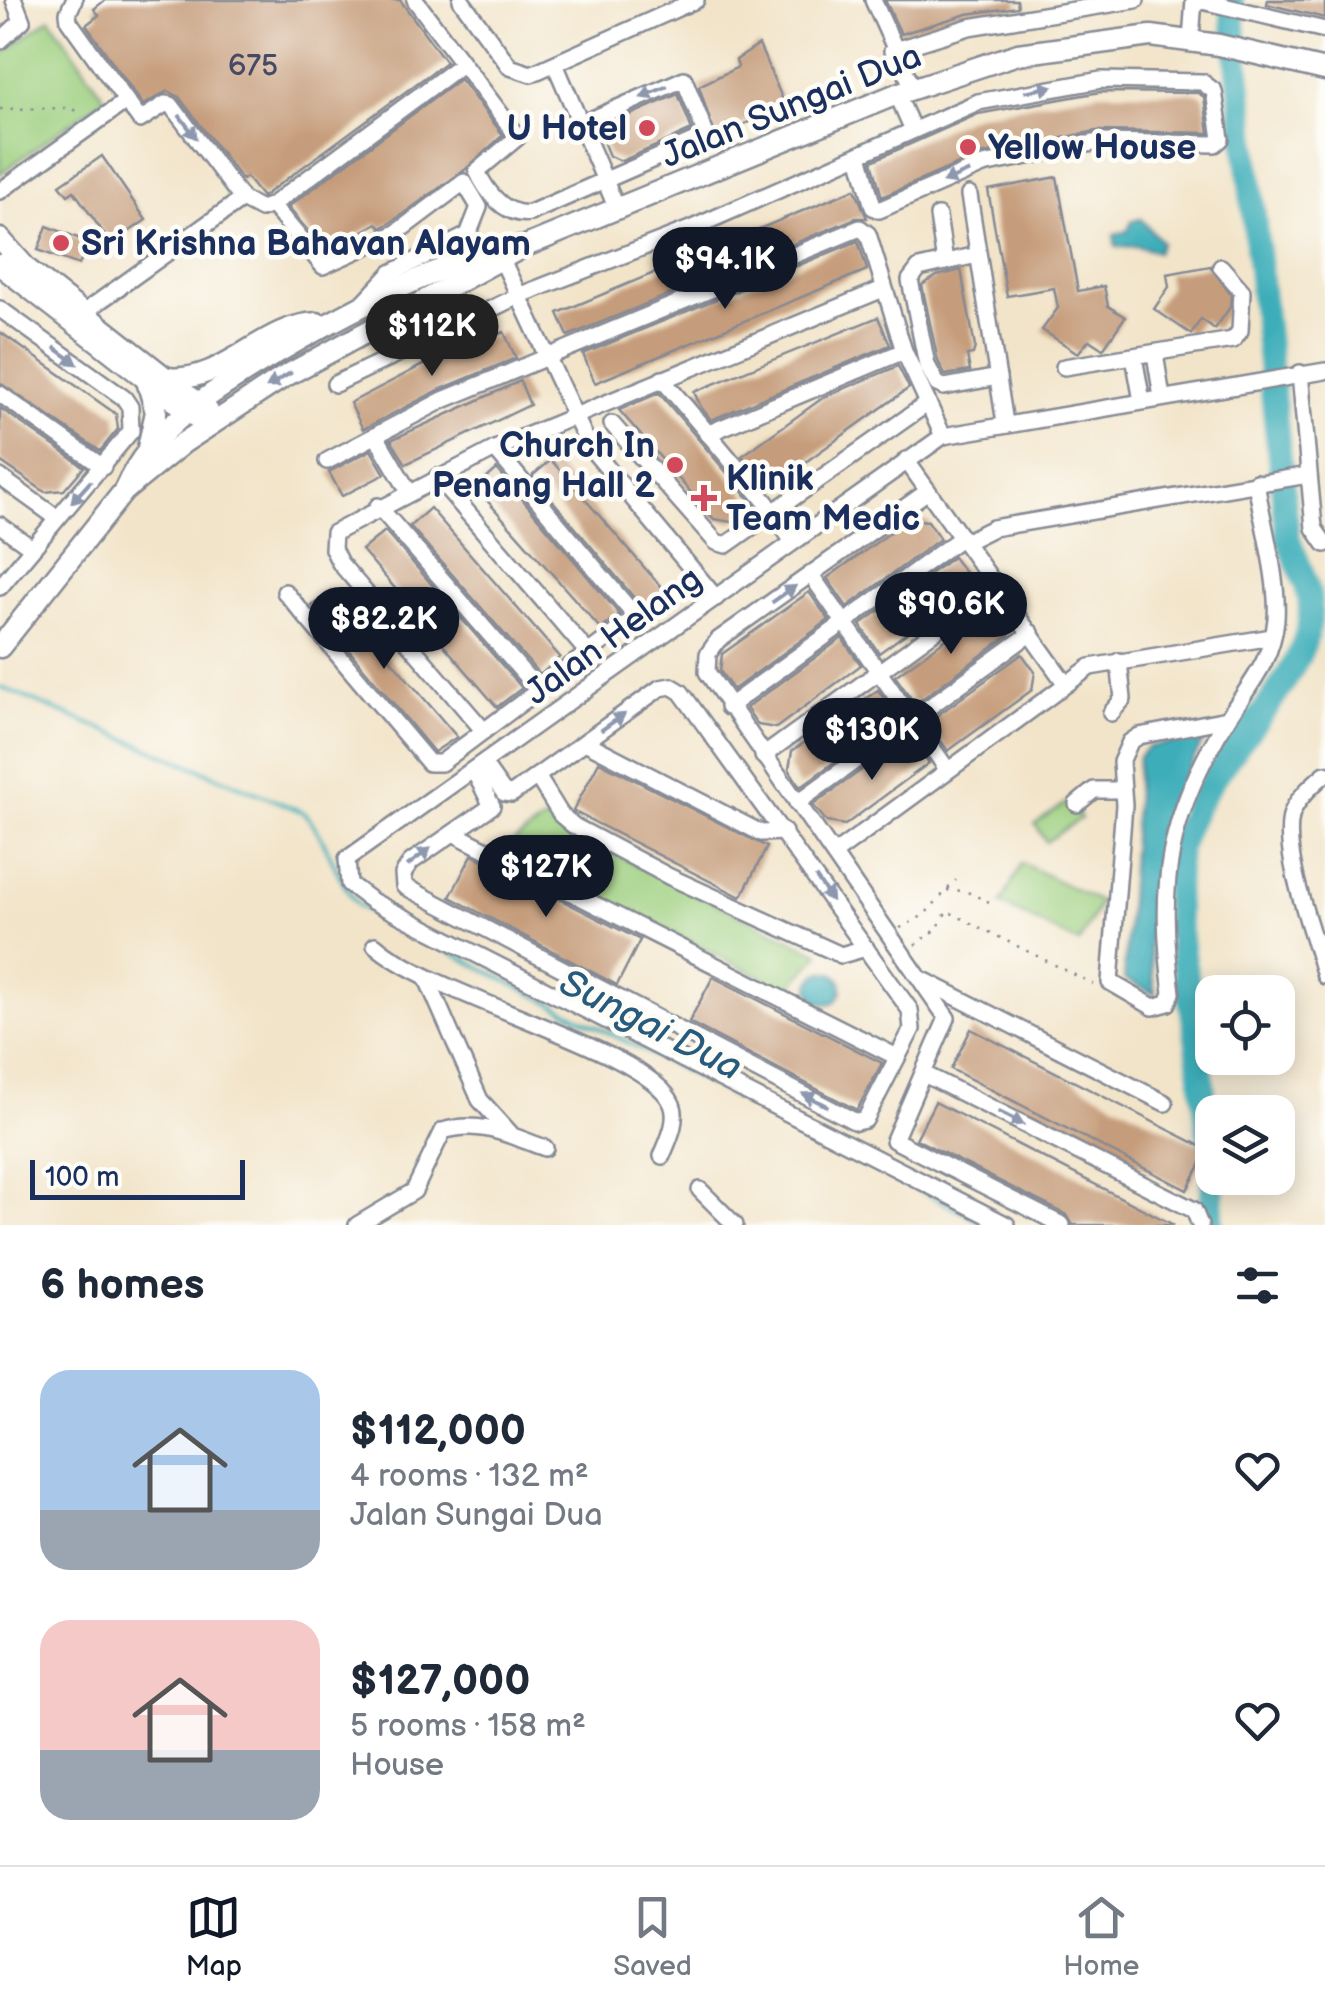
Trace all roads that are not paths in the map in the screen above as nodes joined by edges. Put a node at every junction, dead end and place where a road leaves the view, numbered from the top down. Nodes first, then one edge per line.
1 (14, 0) edge
2 (74, 0) edge
3 (415, 0) edge
4 (461, 0) edge
5 (696, 0) edge
6 (873, 0) edge
7 (1136, 0) edge
8 (1196, 0) edge
9 (1262, 6) edge
10 (1325, 30) edge
11 (1191, 40) junction
12 (0, 41) edge
13 (892, 50) junction
14 (462, 64) junction
15 (554, 64) junction
16 (1325, 70) edge
17 (905, 91) junction
18 (126, 101) junction
19 (580, 124) junction
20 (914, 130) junction
21 (860, 155) junction
22 (604, 180) junction
23 (0, 191) edge
24 (245, 194) junction
25 (968, 196) dead end
26 (558, 200) junction
27 (272, 206) junction
28 (618, 212) junction
29 (938, 216) dead end
30 (569, 230) junction
31 (0, 239) edge
32 (500, 255) junction
33 (978, 255) junction
34 (945, 262) junction
35 (0, 266) edge
36 (1221, 267) dead end
37 (883, 289) junction
38 (518, 296) junction
39 (0, 309) edge
40 (357, 310) junction
41 (83, 313) junction
42 (332, 323) junction
43 (904, 350) junction
44 (1155, 354) junction
45 (1134, 357) junction
46 (546, 358) junction
47 (1064, 367) dead end
48 (1325, 371) edge
49 (1292, 374) junction
50 (998, 376) junction
51 (662, 379) junction
52 (157, 380) junction
53 (335, 384) dead end
54 (0, 394) edge
55 (1162, 397) junction
56 (1142, 400) junction
57 (928, 403) junction
58 (194, 408) junction
59 (573, 416) junction
60 (212, 422) junction
61 (1005, 423) junction
62 (612, 424) dead end
63 (707, 434) junction
64 (376, 436) junction
65 (944, 436) junction
66 (495, 449) junction
67 (146, 454) junction
68 (639, 455) junction
69 (906, 460) junction
70 (327, 461) dead end
71 (103, 467) junction
72 (1300, 476) junction
73 (0, 477) edge
74 (437, 477) junction
75 (613, 477) junction
76 (1263, 481) junction
77 (124, 490) junction
78 (928, 491) junction
79 (408, 492) junction
80 (378, 506) junction
81 (773, 512) junction
82 (57, 518) junction
83 (0, 525) edge
84 (963, 540) junction
85 (792, 542) junction
86 (1325, 544) edge
87 (32, 548) junction
88 (811, 575) junction
89 (997, 586) junction
90 (0, 587) edge
91 (285, 592) dead end
92 (716, 598) junction
93 (844, 623) junction
94 (1030, 633) junction
95 (1272, 637) junction
96 (0, 647) edge
97 (590, 655) junction
98 (1119, 661) junction
99 (879, 672) junction
100 (1066, 683) junction
101 (539, 691) junction
102 (728, 707) junction
103 (1110, 712) dead end
104 (912, 719) junction
105 (1227, 719) junction
106 (484, 732) junction
107 (584, 742) junction
108 (763, 756) junction
109 (479, 768) junction
110 (947, 769) junction
111 (1325, 774) edge
112 (537, 776) junction
113 (1122, 790) junction
114 (797, 803) junction
115 (1077, 804) dead end
116 (784, 832) junction
117 (453, 833) junction
118 (834, 853) junction
119 (375, 945) dead end
120 (866, 948) junction
121 (1325, 976) edge
122 (427, 980) junction
123 (922, 980) junction
124 (897, 1058) junction
125 (667, 1067) junction
126 (924, 1074) junction
127 (1165, 1103) dead end
128 (514, 1137) junction
129 (545, 1148) dead end
130 (662, 1156) dead end
131 (700, 1190) dead end
132 (724, 1221) edge
133 (357, 1225) edge
134 (1007, 1225) edge
135 (1062, 1225) edge
136 (1200, 1225) edge

1 - 12 street
2 - 18 street
3 - 14 street
4 - 15 street
5 - 15 street
6 - 13 street
7 - 13 street
8 - 9 street
8 - 11 street
9 - 10 street
11 - 16 main road, Jalan Sungai Dua
11 - 17 main road, Jalan Sungai Dua
13 - 17 street
14 - 26 street
14 - 27 street
15 - 19 street
17 - 20 street
17 - 28 main road, Jalan Sungai Dua
18 - 23 street
18 -> 24 street
19 - 22 street
22 -> 19 street
20 - 21 street
20 -> 21 street
21 - 38 street
22 - 26 street
22 - 28 street
24 - 27 street
24 - 41 street
25 - 33 street
26 - 30 street
27 - 40 street
28 - 30 main road, Jalan Sungai Dua
29 - 34 street
30 - 32 main road, Jalan Sungai Dua
31 - 41 main road
32 - 38 street
32 - 40 main road, Jalan Sungai Dua
32 -> 60 main road, Jalan Sungai Dua
33 - 34 street
33 - 50 street
34 - 50 street
35 - 52 main road
36 - 44 street
37 - 43 street
37 - 46 street
37 - 51 street
38 - 46 street
38 - 53 street
39 -> 71 street
40 - 42 main road, Jalan Sungai Dua
41 - 52 main road
42 - 52 main road
42 - 58 main road, Jalan Sungai Dua
43 - 57 street
43 - 63 street
44 - 45 street
44 - 55 street
45 - 47 street
45 - 56 street
46 - 59 street
46 - 64 street
48 - 49 street, Jalan Helang
49 - 55 street, Jalan Helang
49 - 72 street
50 - 61 street
51 - 59 street
51 - 63 street
52 - 58 main road
52 - 67 main road
54 - 71 street
55 - 56 street, Jalan Helang
56 - 61 street, Jalan Helang
57 - 65 street
57 - 81 street
58 - 60 main road
58 - 67 main road, Jalan Sungai Dua
59 - 66 street
59 - 75 street
60 - 77 main road, Jalan Sungai Dua
61 - 65 street, Jalan Helang
62 - 68 street
63 - 81 street
64 - 70 street
64 - 79 street
65 - 69 street, Jalan Helang
66 - 74 street
66 - 97 street
67 - 77 main road, Jalan Sungai Dua
68 - 75 street
68 - 81 street
69 - 78 street
69 - 85 street, Jalan Helang
71 -> 82 street
72 - 76 street
72 - 86 street
73 - 82 street
74 - 79 street
74 - 97 street
75 - 92 street
76 - 84 street
76 - 95 street
77 - 96 main road, Jalan Sungai Dua
78 - 84 street
78 - 88 street
79 - 80 street
80 - 101 street
80 - 106 street
81 - 85 street
82 - 87 street
83 - 87 street
84 - 89 street
84 - 93 street
85 - 92 street, Jalan Helang
87 - 90 street
88 - 93 street
102 -> 88 street
89 - 94 street
89 - 99 street
91 - 106 street
92 - 109 street, Jalan Helang
93 - 99 street
93 - 102 street
94 - 100 street
94 - 104 street
95 - 98 street
95 - 105 street
97 - 101 street
98 - 100 street
98 - 103 street
99 - 104 street
99 - 108 street
100 - 110 street
101 - 106 street
102 - 108 street
104 - 110 street
104 - 114 street
105 - 113 street
105 - 113 street
107 - 112 street
107 - 116 street
107 -> 116 street
108 - 114 street
109 - 112 street
109 - 117 street
109 - 125 street, Jalan Helang
110 - 118 street
111 - 121 street
112 - 120 street
113 - 115 street
114 - 118 street
116 -> 120 street
117 - 124 street
124 -> 117 street
118 - 123 street
119 - 122 street
120 - 124 street
122 - 125 street
122 - 128 street
123 - 126 street
123 - 127 street
125 - 130 street
125 - 134 street
126 - 135 street
126 -> 136 street
128 - 129 street
128 - 133 street
131 - 132 street

